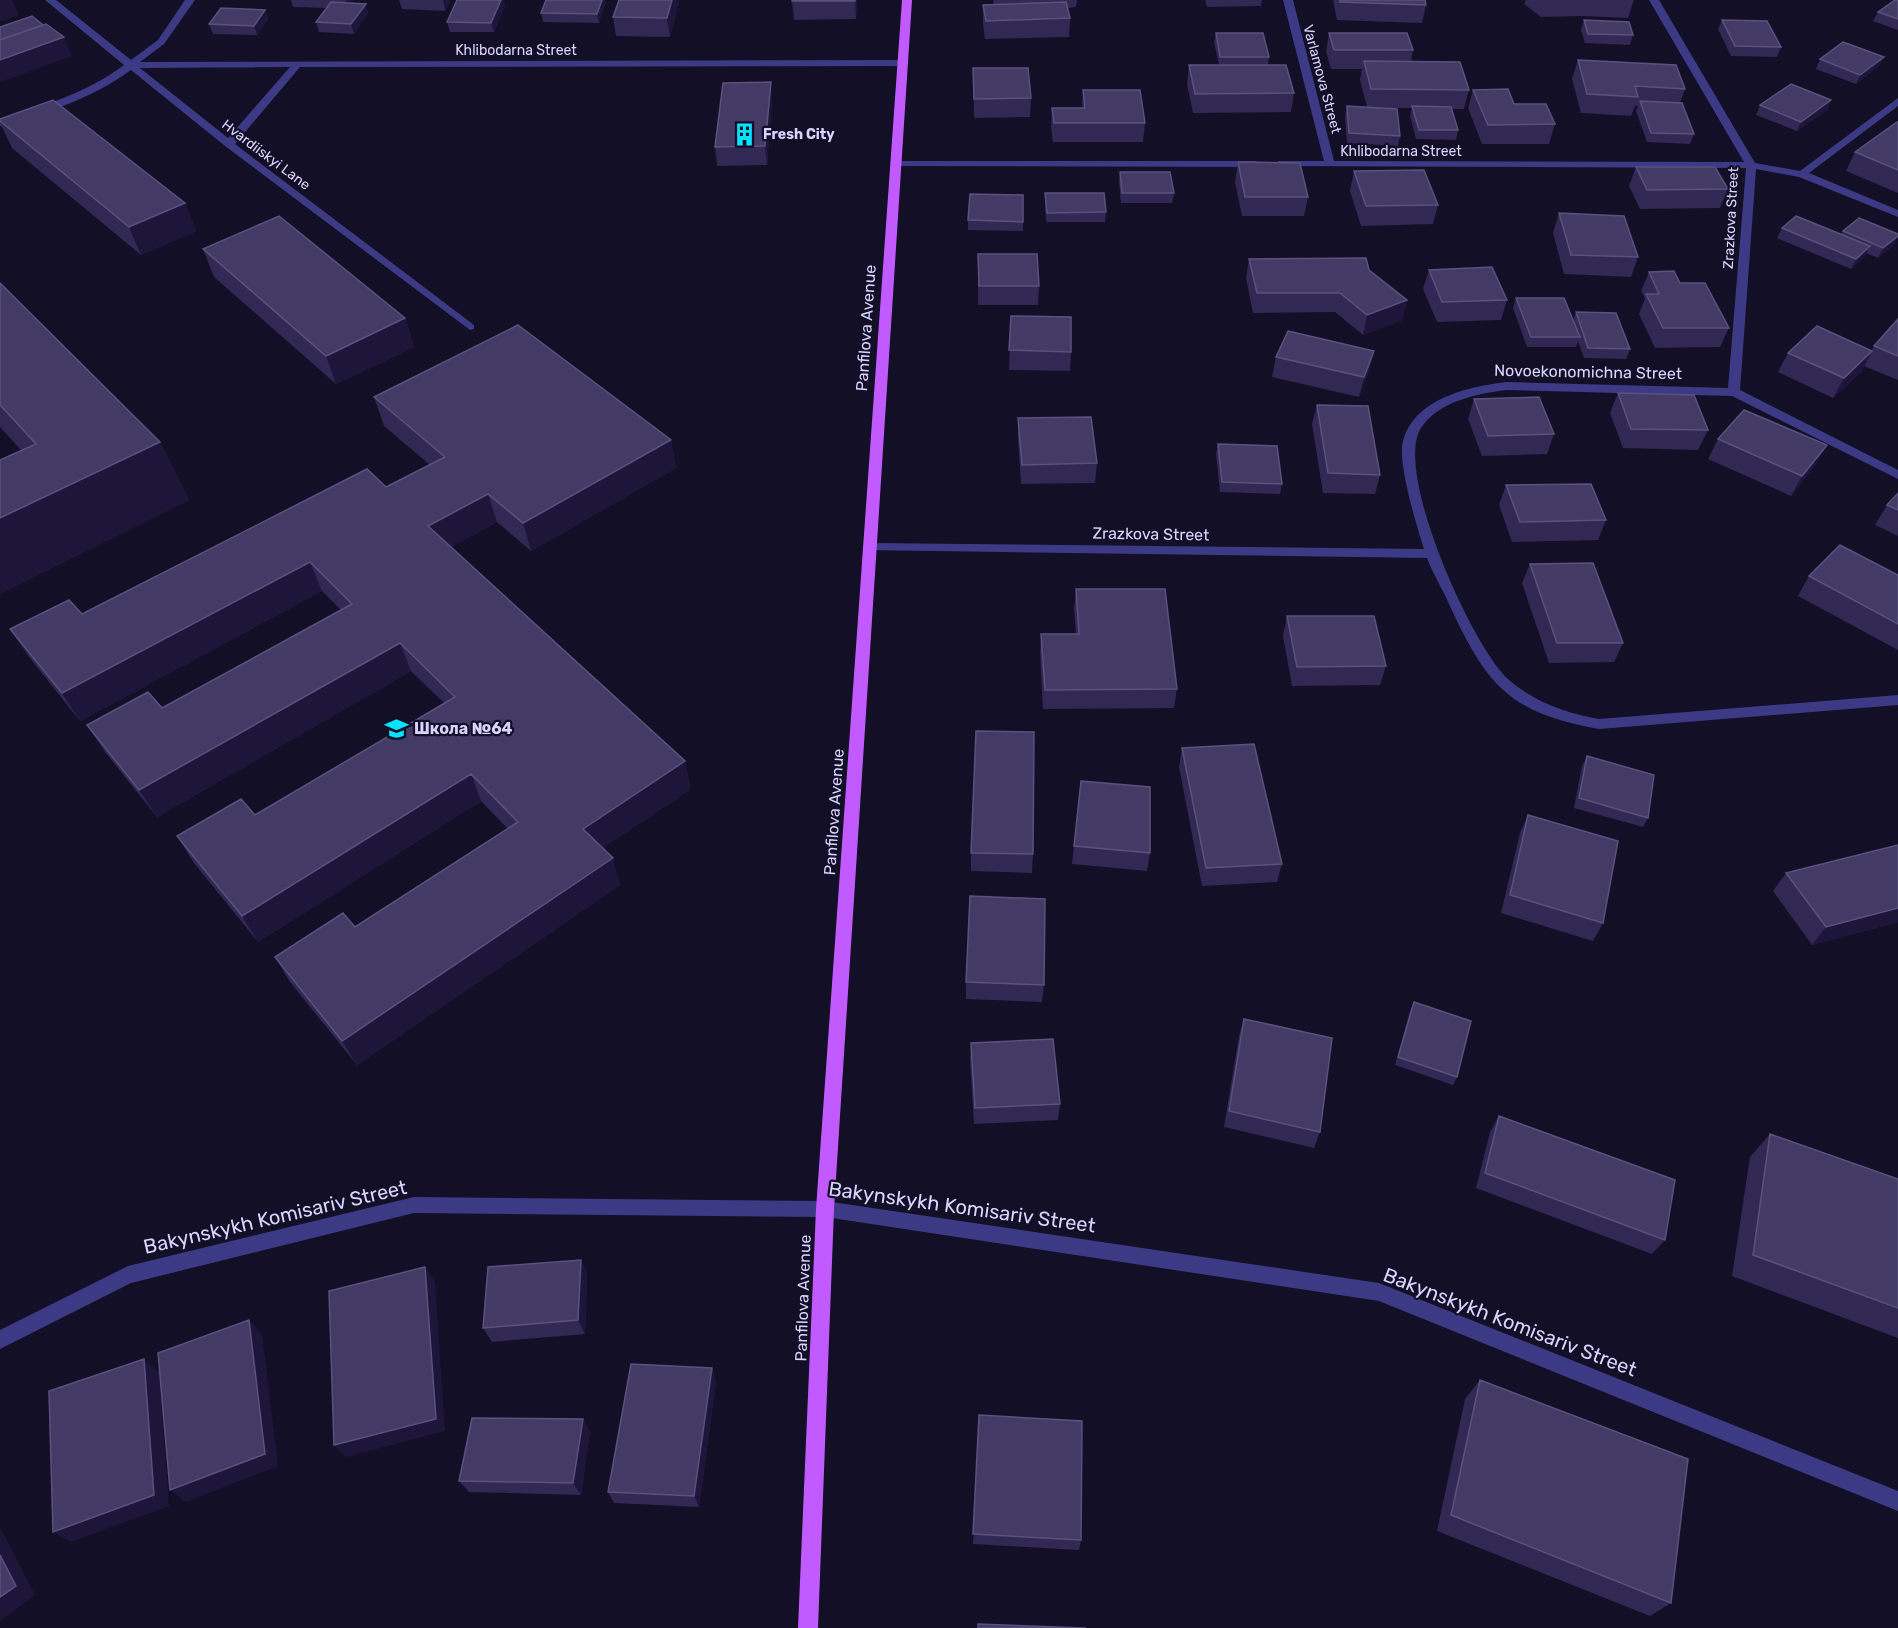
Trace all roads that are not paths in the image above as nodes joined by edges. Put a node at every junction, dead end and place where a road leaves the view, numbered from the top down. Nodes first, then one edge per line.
1 (50, 0) edge
2 (190, 0) edge
3 (907, 0) edge
4 (1288, 0) edge
5 (1654, 0) edge
6 (299, 63) junction
7 (902, 63) junction
8 (129, 65) junction
9 (1898, 101) edge
10 (0, 123) edge
11 (229, 144) junction
12 (895, 163) junction
13 (1330, 165) junction
14 (1751, 165) junction
15 (1802, 174) junction
16 (1898, 214) edge
17 (470, 327) dead end
18 (1734, 392) junction
19 (1898, 474) edge
20 (870, 548) junction
21 (1431, 554) junction
22 (1898, 700) edge
23 (825, 1209) junction
24 (0, 1340) edge
25 (1898, 1501) edge
26 (808, 1628) edge

1 - 8 street, Hvardiiskyi Lane
2 - 8 street
3 - 7 main road, Panfilova Avenue
4 - 13 street, Varlamova Street
5 - 14 street, Zrazkova Street
6 - 7 street, Khlibodarna Street
6 - 8 street, Khlibodarna Street
6 - 11 street
7 - 12 main road, Panfilova Avenue
8 - 10 street
8 - 11 street, Hvardiiskyi Lane
9 - 15 street
11 - 17 street, Hvardiiskyi Lane
12 - 13 street, Khlibodarna Street
12 - 20 main road, Panfilova Avenue
13 - 14 street, Khlibodarna Street
14 - 15 street, Khlibodarna Street
14 - 18 street, Zrazkova Street
15 - 16 street, Khlibodarna Street
18 - 19 street, Novoekonomichna Street
18 - 21 street, Novoekonomichna Street
20 - 21 street, Zrazkova Street
20 - 23 main road, Panfilova Avenue
21 - 22 street, Novoekonomichna Street
23 - 24 street, Bakynskykh Komisariv Street
23 - 25 street, Bakynskykh Komisariv Street
23 - 26 main road, Panfilova Avenue

